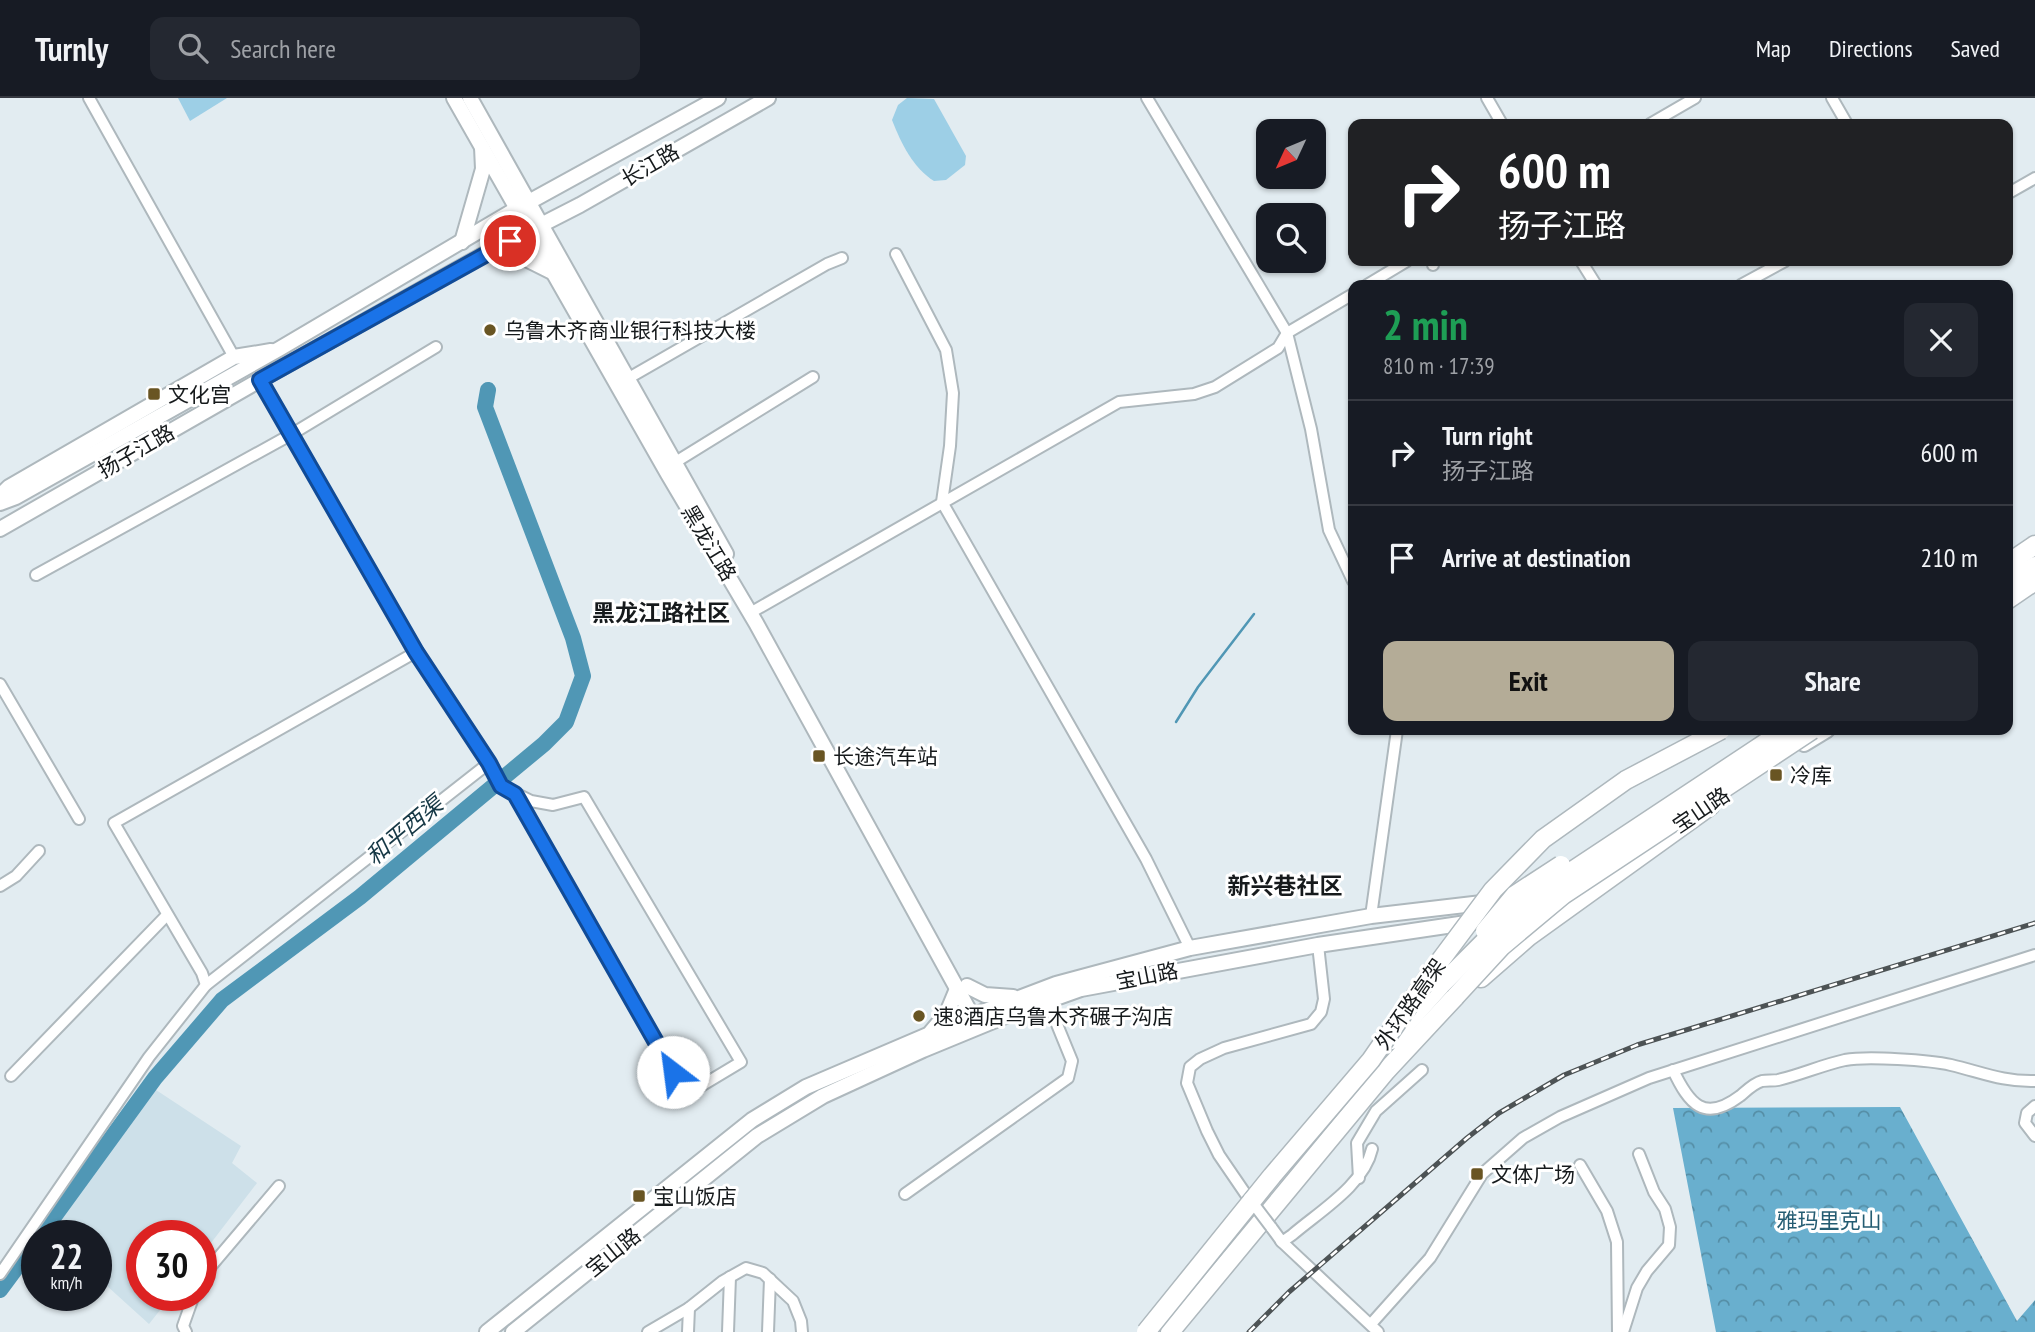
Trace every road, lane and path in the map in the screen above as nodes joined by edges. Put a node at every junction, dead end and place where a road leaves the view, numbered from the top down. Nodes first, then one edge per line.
1 (89, 98) edge
2 (454, 98) edge
3 (470, 98) edge
4 (718, 98) edge
5 (768, 98) edge
6 (1147, 98) edge
7 (1487, 98) edge
8 (1695, 98) edge
9 (1832, 98) edge
10 (1499, 119) edge
11 (1659, 119) edge
12 (1844, 119) edge
13 (482, 146) junction
14 (2035, 178) edge
15 (2013, 191) edge
16 (524, 205) junction
17 (536, 228) junction
18 (461, 242) junction
19 (490, 251) junction
20 (896, 254) dead end
21 (842, 258) dead end
22 (1399, 266) edge
23 (1775, 266) edge
24 (555, 273) junction
25 (1375, 280) edge
26 (1750, 280) edge
27 (1348, 297) edge
28 (1287, 333) junction
29 (436, 347) dead end
30 (279, 349) junction
31 (234, 357) junction
32 (813, 377) dead end
33 (628, 379) junction
34 (260, 380) junction
35 (292, 434) junction
36 (674, 463) junction
37 (0, 496) edge
38 (942, 502) junction
39 (0, 503) edge
40 (1, 526) edge
41 (2035, 542) edge
42 (2035, 554) edge
43 (2013, 558) edge
44 (2035, 566) edge
45 (2013, 568) edge
46 (1348, 570) edge
47 (36, 575) dead end
48 (2013, 580) edge
49 (2035, 582) edge
50 (2035, 591) edge
51 (2013, 596) edge
52 (2013, 607) edge
53 (754, 611) junction
54 (416, 652) junction
55 (0, 684) edge
56 (1396, 735) edge
57 (1711, 735) edge
58 (1724, 735) edge
59 (1759, 735) edge
60 (1777, 735) edge
61 (1779, 735) edge
62 (1804, 735) edge
63 (1819, 735) edge
64 (489, 764) junction
65 (1742, 782) junction
66 (515, 794) junction
67 (79, 819) dead end
68 (38, 851) dead end
69 (0, 886) edge
70 (167, 915) junction
71 (1371, 916) junction
72 (1318, 945) junction
73 (1190, 948) junction
74 (2035, 955) edge
75 (206, 985) junction
76 (1441, 985) junction
77 (962, 988) junction
78 (1018, 998) junction
79 (1047, 1000) junction
80 (1441, 1013) junction
81 (980, 1020) junction
82 (929, 1035) junction
83 (1422, 1070) dead end
84 (1673, 1070) junction
85 (10, 1076) dead end
86 (2035, 1081) edge
87 (2035, 1106) edge
88 (2035, 1136) edge
89 (1372, 1149) dead end
90 (1639, 1154) dead end
91 (1580, 1165) dead end
92 (1359, 1178) junction
93 (279, 1186) dead end
94 (905, 1194) dead end
95 (1281, 1241) junction
96 (217, 1259) edge
97 (0, 1274) edge
98 (730, 1277) junction
99 (770, 1279) junction
100 (689, 1308) junction
101 (188, 1311) edge
102 (1375, 1328) edge
103 (186, 1332) edge
104 (487, 1332) edge
105 (513, 1332) edge
106 (648, 1332) edge
107 (688, 1332) edge
108 (728, 1332) edge
109 (768, 1332) edge
110 (802, 1332) edge
111 (1146, 1332) edge
112 (1152, 1332) edge
113 (1160, 1332) edge
114 (1170, 1332) edge
115 (1620, 1332) edge

1 - 31 street
2 - 13 main road, 黑龙江路
3 - 16 main road, 黑龙江路
4 - 16 main road, 长江路
5 - 17 main road, 长江路
6 - 28 street
7 - 10 street
8 - 11 street
9 - 12 street
13 - 16 main road, 黑龙江路
13 - 18 main road
14 - 15 street
16 - 17 main road, 黑龙江路
16 - 18 main road, 扬子江路
17 - 19 main road, 扬子江路
17 - 24 main road, 黑龙江路
17 - 33 main road, 黑龙江路
18 - 30 main road, 扬子江路
19 - 24 main road
19 - 34 main road, 扬子江路
20 - 38 street
21 - 33 street
22 - 25 street
23 - 26 street
24 - 53 main road, 黑龙江路
27 - 28 street
28 - 38 street
28 - 46 street
29 - 35 street
30 - 31 main road
30 - 39 main road, 扬子江路
31 - 37 main road
32 - 36 street
33 - 36 main road, 黑龙江路
34 - 35 street
34 - 40 main road, 扬子江路
35 - 47 street
35 - 54 street
36 - 53 main road, 黑龙江路
38 - 53 street
38 - 73 street
41 - 43 highway
42 - 45 highway
44 - 48 highway
49 - 51 highway
50 - 52 main road
53 - 77 main road, 黑龙江路
54 - 64 street
54 - 70 street
55 - 67 street
56 - 71 street
57 - 111 highway, 外环路高架, bridge
58 - 113 highway, 外环路高架, bridge
59 - 76 highway, bridge
60 - 76 highway, bridge
61 - 71 main road, 宝山路
62 - 80 highway, bridge
63 - 65 main road, 宝山路
64 - 66 street
64 - 75 street
65 - 72 main road, 宝山路
65 - 80 highway, bridge
66 - 66 street
68 - 69 street
70 - 75 street
70 - 85 street
71 - 73 main road, 宝山路
72 - 79 main road, 宝山路
72 - 95 street, bridge
73 - 78 main road, 宝山路
74 - 84 street
75 - 97 street
76 - 112 highway
77 - 78 main road
77 - 81 main road, 黑龙江路
77 - 82 main road
78 - 81 main road, 宝山路
79 - 81 main road, 宝山路
79 - 94 street
80 - 114 highway
81 - 82 main road, 宝山路
81 - 105 main road, 宝山路
82 - 104 main road, 宝山路
83 - 92 street
84 - 86 street
84 - 102 street
87 - 88 street
89 - 92 street
90 - 115 street
91 - 115 street
92 - 95 street
93 - 96 street
95 - 102 street
98 - 99 street
98 - 100 street
98 - 108 street
99 - 109 street
99 - 110 street
100 - 106 street
100 - 107 street
101 - 103 street

